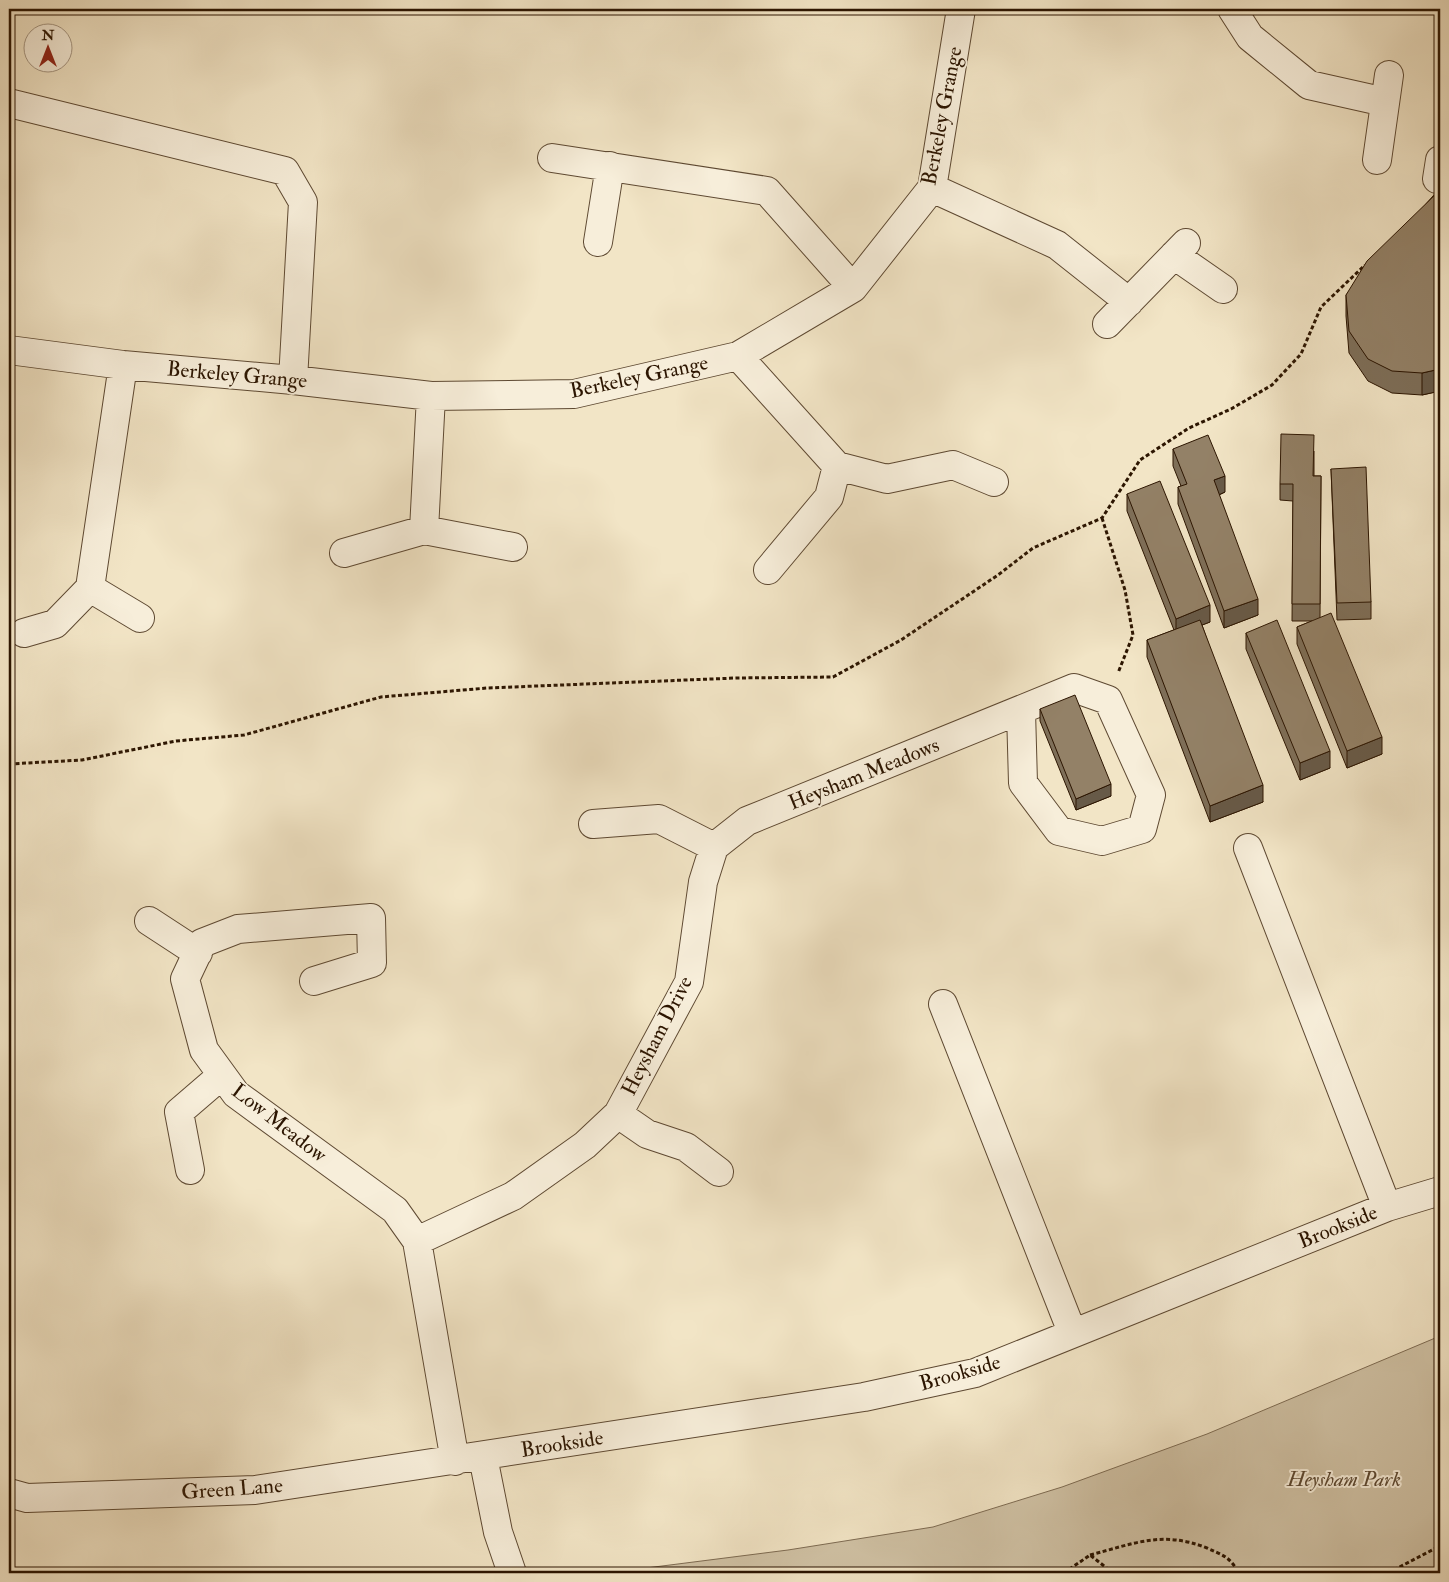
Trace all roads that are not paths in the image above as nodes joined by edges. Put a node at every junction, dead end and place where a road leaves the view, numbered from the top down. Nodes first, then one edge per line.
1 (961, 9) edge
2 (1232, 9) edge
3 (1389, 75) dead end
4 (1385, 102) junction
5 (9, 103) edge
6 (552, 158) dead end
7 (1377, 160) dead end
8 (610, 166) junction
9 (932, 188) junction
10 (598, 242) dead end
11 (853, 288) junction
12 (1223, 289) dead end
13 (1129, 302) junction
14 (1107, 324) dead end
15 (9, 350) edge
16 (738, 356) junction
17 (123, 364) junction
18 (292, 380) junction
19 (431, 396) junction
20 (837, 466) junction
21 (994, 482) dead end
22 (424, 530) junction
23 (513, 546) dead end
24 (344, 554) dead end
25 (768, 570) dead end
26 (90, 588) junction
27 (140, 618) dead end
28 (24, 633) dead end
29 (1021, 711) junction
30 (593, 824) dead end
31 (714, 847) junction
32 (1248, 848) dead end
33 (149, 922) dead end
34 (198, 953) junction
35 (314, 982) dead end
36 (943, 1004) dead end
37 (222, 1075) junction
38 (618, 1114) junction
39 (190, 1170) dead end
40 (719, 1172) dead end
41 (1440, 1190) edge
42 (1387, 1207) junction
43 (417, 1241) junction
44 (1072, 1332) junction
45 (484, 1457) junction
46 (455, 1461) junction
47 (9, 1493) edge
48 (512, 1573) edge

1 - 9 street, Berkeley Grange
2 - 4 street
3 - 4 street
4 - 7 street
5 - 18 street
6 - 8 street
8 - 10 street
8 - 11 street
9 - 11 street, Berkeley Grange
9 - 13 street
11 - 16 street, Berkeley Grange
12 - 13 street
13 - 14 street
15 - 17 street, Berkeley Grange
16 - 19 street, Berkeley Grange
16 - 20 street
17 - 18 street, Berkeley Grange
17 - 26 street
18 - 19 street, Berkeley Grange
19 - 22 street
20 - 21 street
20 - 25 street
22 - 23 street
22 - 24 street
26 - 27 street
26 - 28 street
29 - 29 street, Heysham Meadows
29 - 31 street, Heysham Meadows
30 - 31 street
31 - 38 street, Heysham Drive
32 - 42 street
33 - 34 street
34 - 35 street, Low Meadow
34 - 37 street, Low Meadow
36 - 44 street
37 - 39 street
37 - 43 street, Low Meadow
38 - 40 street, Heysham Drive
38 - 43 street, Heysham Drive
41 - 42 street, Brookside
42 - 44 street, Brookside
43 - 46 street, Low Meadow
44 - 45 street, Brookside
45 - 46 street, Brookside
45 - 48 street
46 - 47 street, Green Lane

